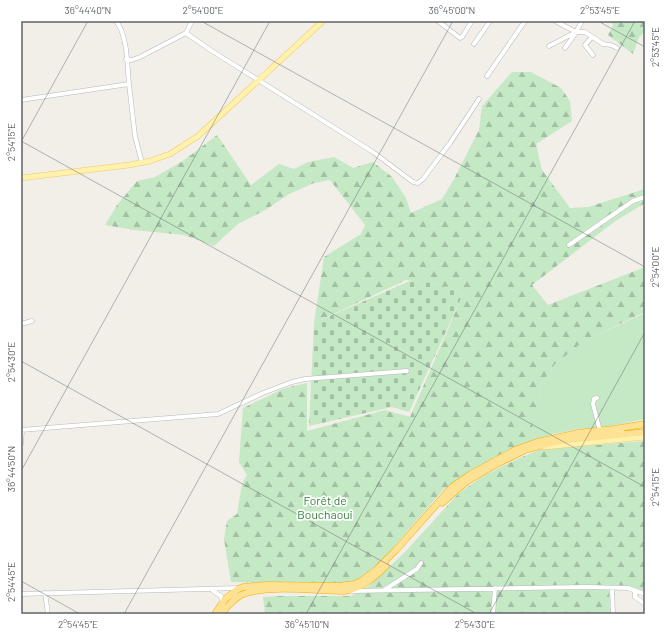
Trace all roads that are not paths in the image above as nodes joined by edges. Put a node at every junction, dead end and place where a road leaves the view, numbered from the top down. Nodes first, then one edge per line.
1 (116, 21) edge
2 (192, 21) edge
3 (323, 21) edge
4 (438, 21) edge
5 (472, 21) edge
6 (490, 21) edge
7 (525, 21) edge
8 (555, 21) edge
9 (582, 21) edge
10 (576, 32) junction
11 (186, 33) junction
12 (592, 37) junction
13 (474, 44) dead end
14 (549, 46) dead end
15 (565, 48) dead end
16 (617, 48) dead end
17 (593, 55) dead end
18 (126, 59) junction
19 (488, 76) dead end
20 (258, 80) junction
21 (129, 84) junction
22 (479, 99) dead end
23 (21, 100) edge
24 (142, 163) junction
25 (21, 178) edge
26 (645, 197) edge
27 (569, 246) dead end
28 (32, 321) dead end
29 (21, 324) edge
30 (407, 371) dead end
31 (597, 398) dead end
32 (645, 424) edge
33 (21, 430) edge
34 (600, 431) junction
35 (645, 431) edge
36 (566, 436) junction
37 (645, 437) edge
38 (21, 444) edge
39 (531, 448) junction
40 (421, 563) dead end
41 (243, 588) junction
42 (495, 588) junction
43 (612, 588) junction
44 (204, 590) junction
45 (383, 590) junction
46 (345, 591) junction
47 (635, 591) junction
48 (45, 593) junction
49 (21, 594) edge
50 (645, 594) edge
51 (222, 603) junction
52 (645, 604) edge
53 (48, 614) edge
54 (215, 614) edge
55 (221, 614) edge
56 (492, 614) edge
57 (613, 614) edge

1 - 18 street
2 - 11 street
3 - 20 main road
4 - 5 street
6 - 13 street
7 - 19 street
8 - 10 street
9 - 10 street
10 - 12 street
10 - 14 street
10 - 15 street
11 - 18 street
11 - 20 street
12 - 16 street
12 - 17 street
18 - 21 street
20 - 22 street
20 - 24 main road
21 - 23 street
21 - 24 street
24 - 25 main road
26 - 27 street
28 - 29 street
30 - 33 street
31 - 34 street
32 - 34 highway
33 - 38 street
34 - 36 highway
35 - 36 main road
35 - 39 highway
36 - 41 highway
37 - 39 main road
39 - 46 highway
40 - 45 street
41 - 44 street
41 - 51 highway
42 - 43 street
42 - 45 street
42 - 56 street
43 - 47 street
43 - 57 street
44 - 48 street
44 - 51 street
45 - 46 street
46 - 55 highway
47 - 50 street
47 - 52 street
48 - 49 street
48 - 53 street
51 - 54 highway

